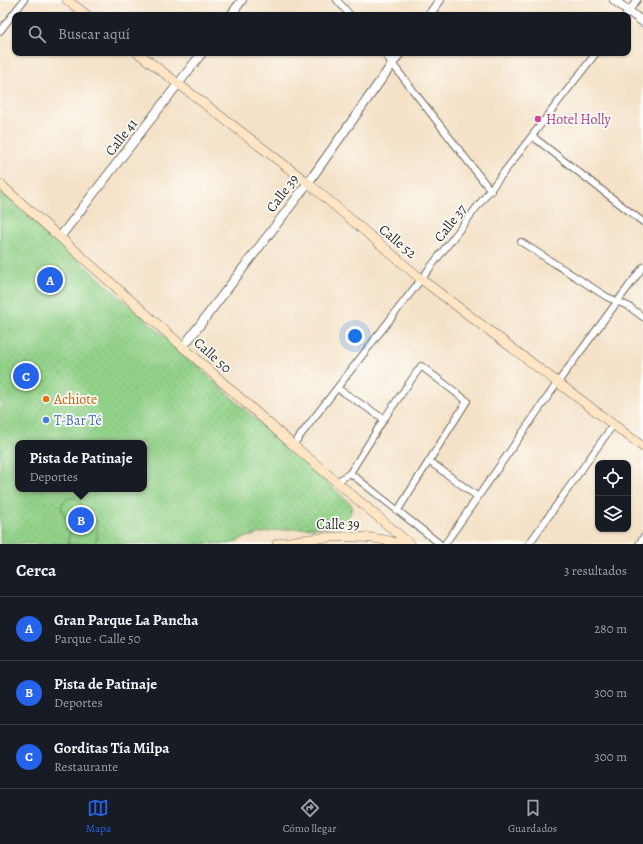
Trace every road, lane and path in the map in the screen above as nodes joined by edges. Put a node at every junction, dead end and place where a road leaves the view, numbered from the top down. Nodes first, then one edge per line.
1 (24, 0) edge
2 (67, 0) edge
3 (242, 0) edge
4 (337, 0) edge
5 (440, 0) edge
6 (614, 0) edge
7 (637, 0) edge
8 (15, 12) edge
9 (83, 12) edge
10 (233, 12) edge
11 (347, 12) edge
12 (431, 12) edge
13 (626, 12) edge
14 (628, 12) edge
15 (631, 15) edge
16 (12, 16) edge
17 (643, 22) edge
18 (0, 31) edge
19 (142, 56) edge
20 (200, 56) edge
21 (387, 56) edge
22 (398, 56) edge
23 (594, 56) edge
24 (393, 63) junction
25 (179, 84) junction
26 (532, 136) junction
27 (308, 183) junction
28 (0, 184) edge
29 (491, 191) junction
30 (643, 222) edge
31 (60, 237) junction
32 (520, 242) dead end
33 (643, 267) edge
34 (422, 279) junction
35 (617, 301) junction
36 (643, 317) edge
37 (183, 347) junction
38 (558, 382) junction
39 (337, 388) junction
40 (384, 419) junction
41 (614, 425) junction
42 (293, 445) junction
43 (643, 447) edge
44 (429, 461) junction
45 (350, 473) junction
46 (337, 482) junction
47 (478, 497) junction
48 (398, 510) junction
49 (643, 538) edge
50 (277, 544) edge
51 (399, 544) edge
52 (410, 544) edge
53 (440, 544) edge
54 (445, 544) edge
55 (529, 544) edge
56 (639, 544) edge

1 - 8 street
2 - 9 main road
3 - 10 street
4 - 11 street
5 - 12 street
6 - 13 street
7 - 14 street
15 - 17 street
16 - 18 street
19 - 25 main road, Calle 52
20 - 25 street, Calle 41
21 - 24 street
22 - 24 street, Calle 39
23 - 26 street, Calle 37
24 - 27 street, Calle 39
24 - 29 street
25 - 27 main road, Calle 52
25 - 31 street, Calle 41
26 - 29 street, Calle 37
26 - 30 street
27 - 34 main road, Calle 52
27 - 37 street, Calle 39
28 - 31 main road, Calle 50
29 - 34 street, Calle 37
31 - 37 main road, Calle 50
32 - 35 street
33 - 35 street
34 - 38 main road, Calle 52
34 - 39 street, Calle 37
35 - 36 street
35 - 38 street
37 - 42 main road, Calle 50
38 - 41 main road, Calle 52
38 - 47 street
39 - 40 street
39 - 42 street, Calle 37
40 - 44 street
40 - 45 street
41 - 43 main road, Calle 52
41 - 55 street
42 - 46 main road, Calle 50
44 - 47 street
44 - 48 street
45 - 46 street
45 - 48 street
46 - 52 main road, Calle 50
47 - 54 street
48 - 53 street
49 - 56 street
50 - 51 main road, Calle 39

